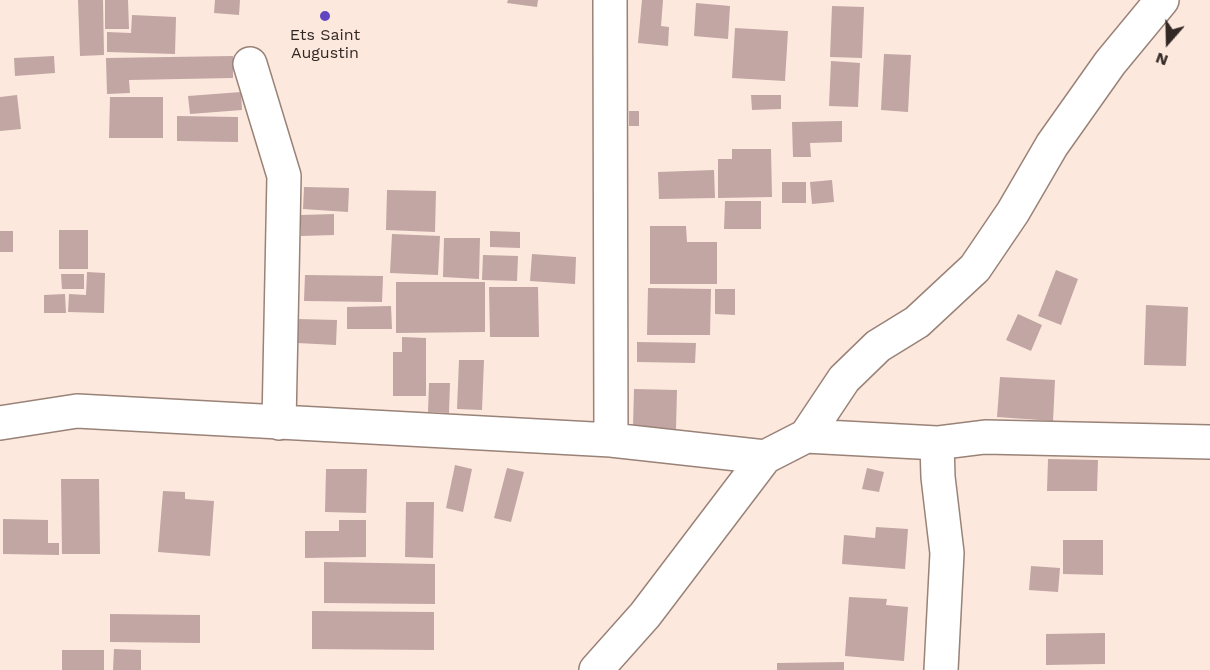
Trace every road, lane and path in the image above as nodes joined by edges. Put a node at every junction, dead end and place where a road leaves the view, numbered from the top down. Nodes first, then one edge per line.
1 (610, 0) edge
2 (1162, 0) edge
3 (250, 64) dead end
4 (0, 423) edge
5 (279, 423) junction
6 (806, 436) junction
7 (611, 440) junction
8 (1210, 442) edge
9 (937, 443) junction
10 (765, 457) junction
11 (596, 670) edge
12 (941, 670) edge

1 - 7 street
2 - 6 street
3 - 5 street
4 - 5 street
5 - 7 street
6 - 9 street
6 - 10 street
7 - 10 street
8 - 9 street
9 - 12 street
10 - 11 street

